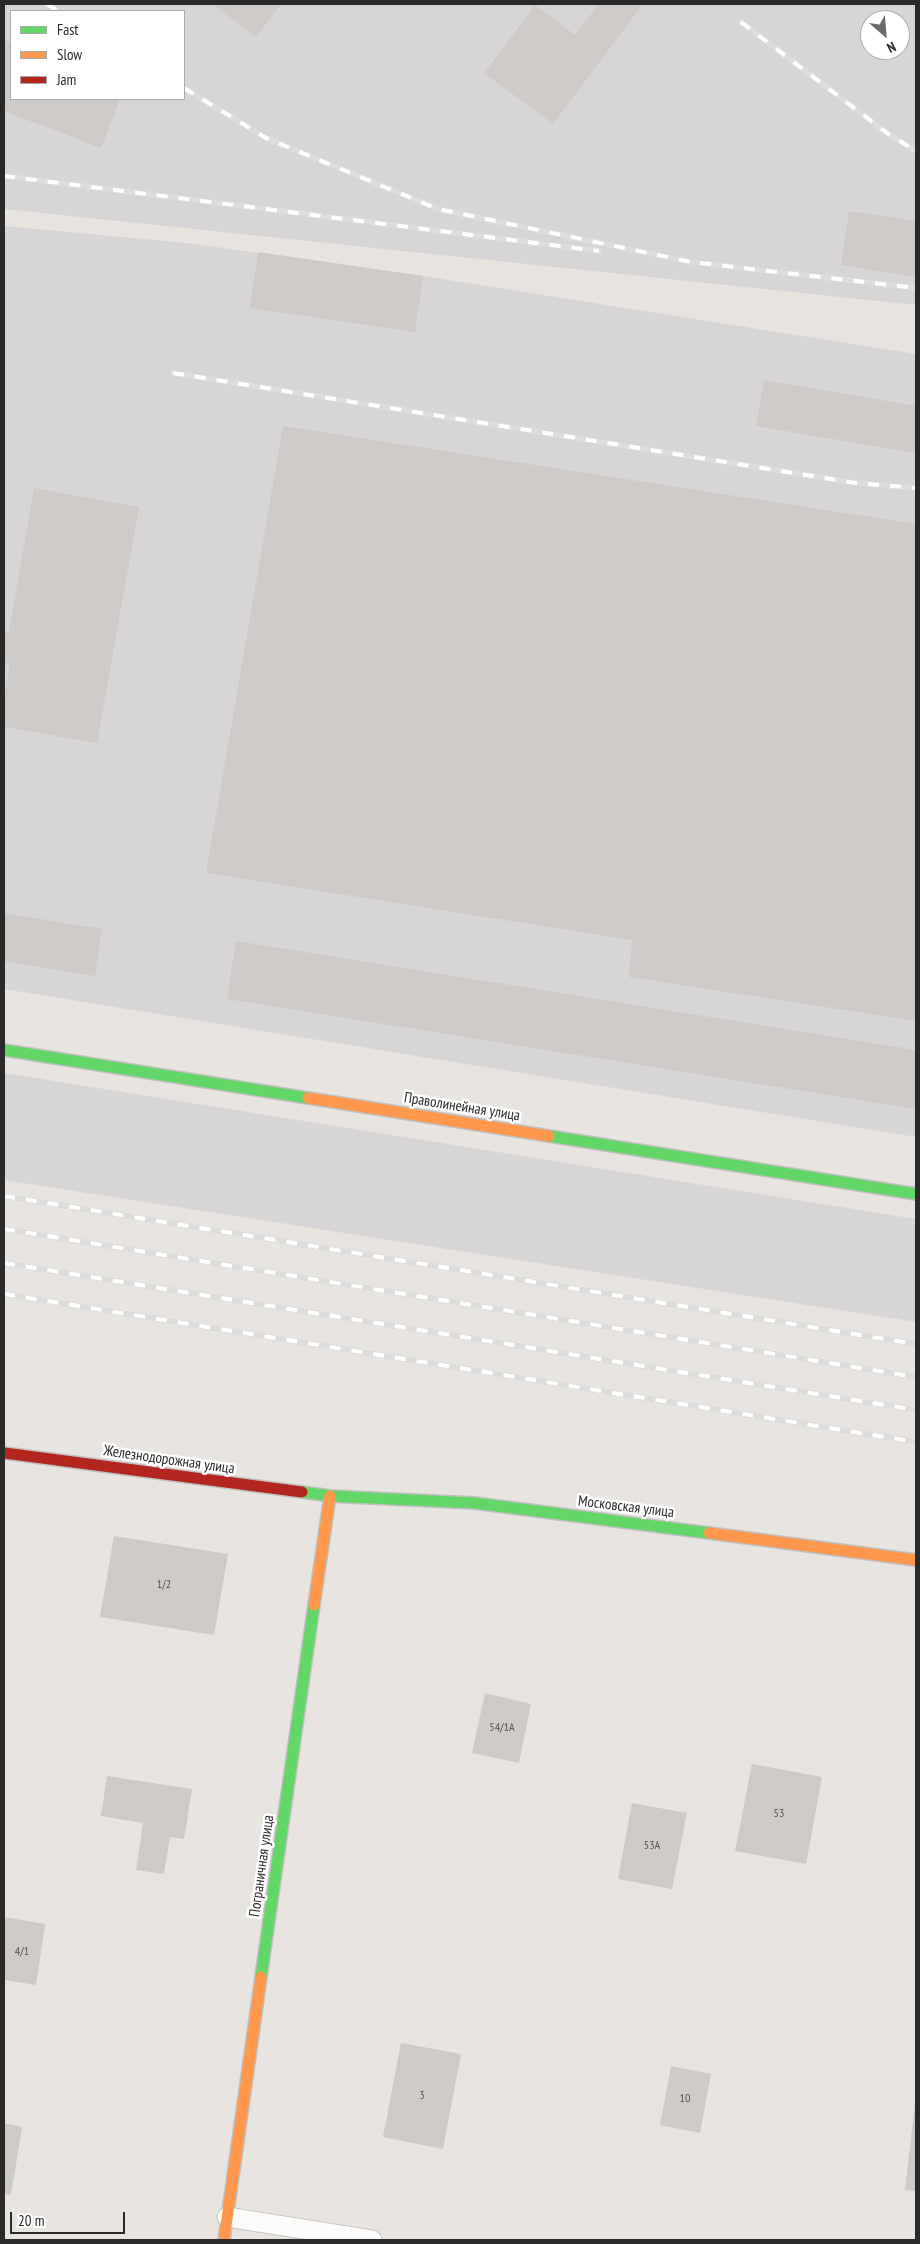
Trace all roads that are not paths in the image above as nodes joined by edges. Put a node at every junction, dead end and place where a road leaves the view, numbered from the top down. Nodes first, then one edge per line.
1 (4, 1050) edge
2 (916, 1194) edge
3 (4, 1453) edge
4 (330, 1496) junction
5 (916, 1560) edge
6 (227, 2217) junction
7 (224, 2240) edge
8 (372, 2240) edge

1 - 2 street, Праволинейная улица
3 - 4 street, Железнодорожная улица
4 - 5 street, Московская улица
4 - 6 street, Пограничная улица
6 - 7 street, Пограничная улица
6 - 8 lane

